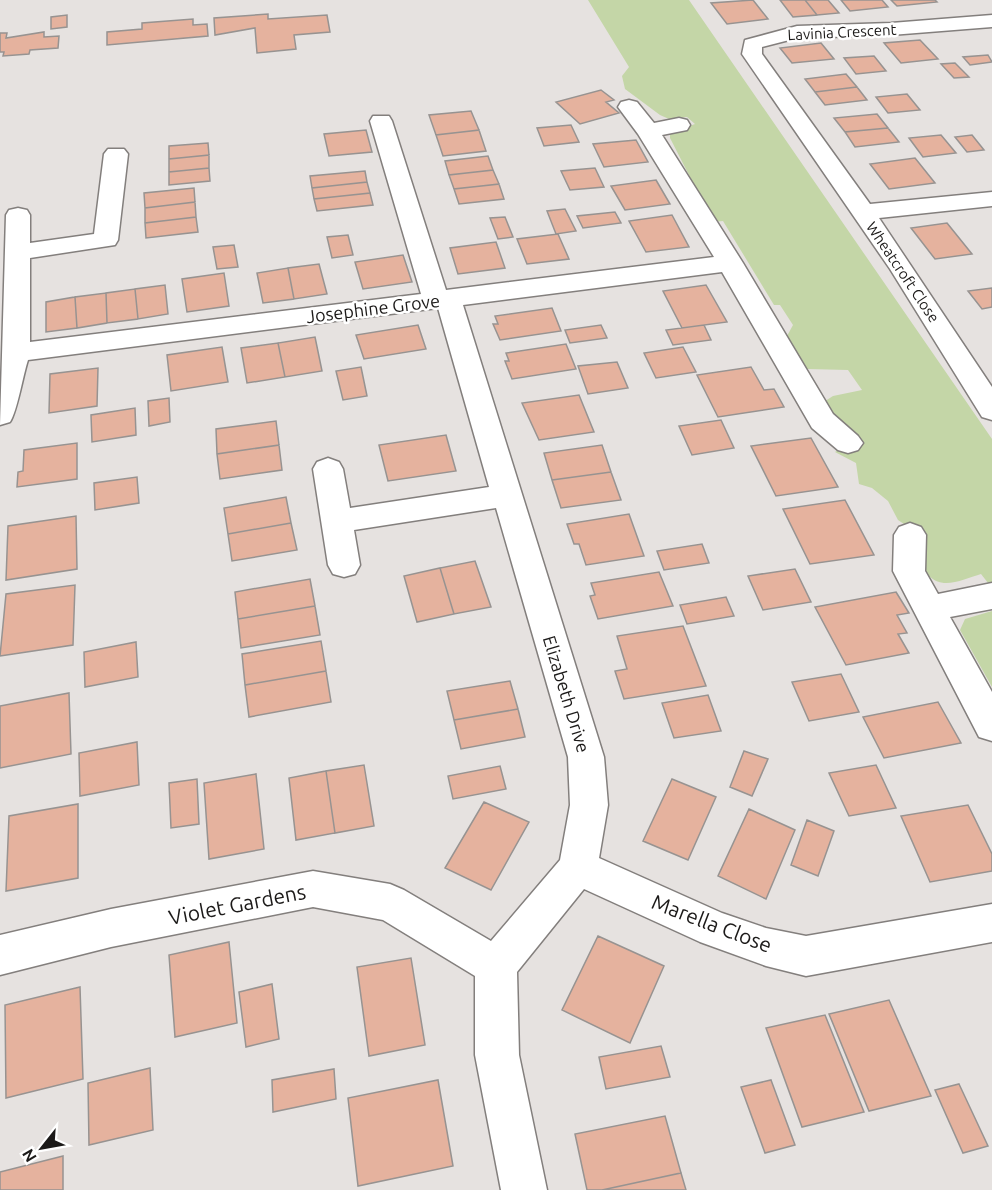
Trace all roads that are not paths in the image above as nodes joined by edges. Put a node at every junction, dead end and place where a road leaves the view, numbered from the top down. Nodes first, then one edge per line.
1 (992, 21) edge
2 (629, 107) dead end
3 (381, 121) dead end
4 (679, 125) dead end
5 (648, 131) junction
6 (116, 154) dead end
7 (992, 198) edge
8 (864, 212) junction
9 (18, 215) dead end
10 (18, 252) junction
11 (730, 263) junction
12 (442, 299) junction
13 (16, 353) junction
14 (1, 406) edge
15 (992, 410) edge
16 (848, 443) dead end
17 (328, 469) dead end
18 (507, 495) junction
19 (336, 521) junction
20 (910, 535) dead end
21 (344, 565) dead end
22 (992, 596) edge
23 (929, 608) junction
24 (992, 726) edge
25 (578, 867) junction
26 (992, 923) edge
27 (0, 955) edge
28 (496, 966) junction
29 (524, 1190) edge

1 - 8 street, Lavinia Crescent
2 - 5 street
3 - 12 street, Elizabeth Drive
4 - 5 street
5 - 11 street
6 - 10 street
7 - 8 street, Wheatcroft Close
8 - 15 street, Wheatcroft Close
9 - 10 street
10 - 13 street
11 - 12 street, Josephine Grove
11 - 16 street
12 - 13 street, Josephine Grove
12 - 18 street, Elizabeth Drive
13 - 14 street
17 - 19 street
18 - 19 street
18 - 25 street, Elizabeth Drive
19 - 21 street
20 - 23 street
22 - 23 street
23 - 24 street
25 - 26 street, Marella Close
25 - 28 street, Elizabeth Drive
27 - 28 street, Violet Gardens
28 - 29 street

